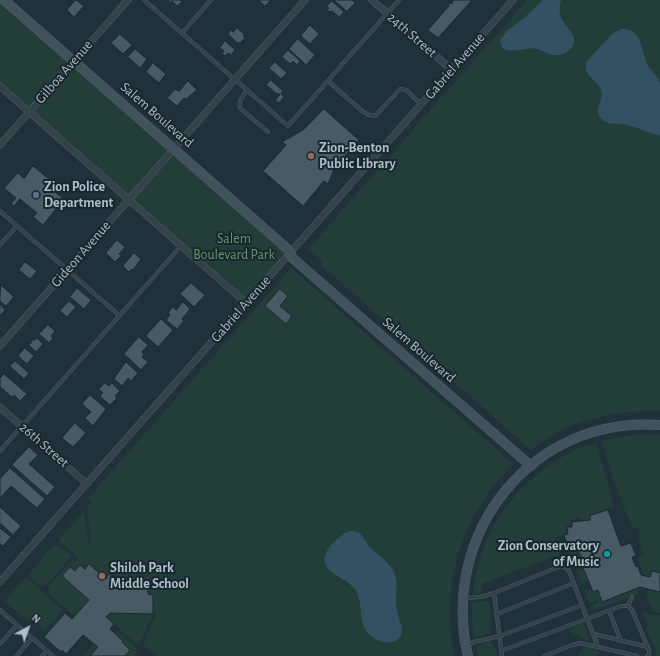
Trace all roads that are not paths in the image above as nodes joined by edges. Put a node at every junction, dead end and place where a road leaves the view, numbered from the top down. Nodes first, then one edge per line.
1 (4, 0) edge
2 (128, 0) edge
3 (144, 0) edge
4 (211, 0) edge
5 (305, 0) edge
6 (372, 0) edge
7 (399, 0) edge
8 (514, 0) edge
9 (387, 13) junction
10 (182, 33) junction
11 (74, 61) junction
12 (452, 70) junction
13 (235, 79) junction
14 (328, 81) junction
15 (0, 86) edge
16 (248, 90) junction
17 (422, 104) junction
18 (29, 112) junction
19 (268, 132) dead end
20 (0, 145) edge
21 (174, 148) junction
22 (128, 199) junction
23 (0, 211) edge
24 (17, 226) junction
25 (0, 245) edge
26 (181, 246) junction
27 (290, 253) junction
28 (67, 270) junction
29 (246, 303) junction
30 (120, 316) junction
31 (0, 346) edge
32 (0, 407) edge
33 (660, 425) edge
34 (22, 426) junction
35 (0, 451) edge
36 (531, 466) junction
37 (87, 484) junction
38 (0, 582) edge
39 (574, 583) junction
40 (494, 593) junction
41 (462, 597) junction
42 (632, 597) dead end
43 (582, 605) junction
44 (628, 606) junction
45 (609, 611) junction
46 (1, 613) edge
47 (497, 614) junction
48 (587, 619) junction
49 (17, 625) junction
50 (594, 634) junction
51 (500, 636) junction
52 (32, 638) junction
53 (621, 641) junction
54 (0, 644) edge
55 (598, 646) junction
56 (648, 647) junction
57 (502, 650) junction
58 (47, 651) junction
59 (467, 652) edge
60 (16, 656) edge
61 (42, 656) edge
62 (52, 656) edge
63 (502, 656) edge
64 (544, 656) edge
65 (637, 656) edge
66 (647, 656) edge

1 - 11 street, Salem Boulevard
2 - 11 street, Gilboa Avenue
3 - 10 lane
4 - 10 lane
5 - 13 street, Gideon Avenue
6 - 9 street, 24th Street
7 - 9 lane
8 - 12 street, Gabriel Avenue
9 - 12 street, 24th Street
9 - 14 lane
10 - 13 lane
11 - 18 street, Gilboa Avenue
11 - 21 street, Salem Boulevard
12 - 17 street, Gabriel Avenue
13 - 16 lane
13 - 21 street, Gideon Avenue
14 - 16 lane
14 - 17 lane
15 - 18 street
16 - 19 lane
17 - 27 street, Gabriel Avenue
18 - 20 street, Gilboa Avenue
18 - 22 street
21 - 22 street, Gideon Avenue
21 - 27 street, Salem Boulevard
22 - 26 street
22 - 28 street, Gideon Avenue
23 - 24 lane
24 - 25 lane
24 - 28 lane
26 - 29 street
26 - 30 lane
27 - 29 street, Gabriel Avenue
27 - 36 street, Salem Boulevard
28 - 30 lane
28 - 31 street, Gideon Avenue
29 - 37 street, Gabriel Avenue
30 - 34 lane
32 - 34 street, 26th Street
33 - 36 street
34 - 35 lane
34 - 37 street, 26th Street
36 - 41 street
37 - 38 street, Gabriel Avenue
39 - 40 lane
39 - 43 lane
39 - 47 lane
40 - 41 lane
40 - 47 lane
41 - 59 street
42 - 44 lane
43 - 48 lane
43 - 51 lane
44 - 45 lane
44 - 56 lane
45 - 48 lane
45 - 53 lane
46 - 49 lane
47 - 51 lane
48 - 50 lane
48 - 57 lane
49 - 52 lane
49 - 54 lane
50 - 53 lane
50 - 55 lane
51 - 57 lane
51 - 59 lane
52 - 58 lane
52 - 60 lane
53 - 56 lane
55 - 64 lane
55 - 65 lane
56 - 66 lane
57 - 63 lane
58 - 61 lane
58 - 62 lane

